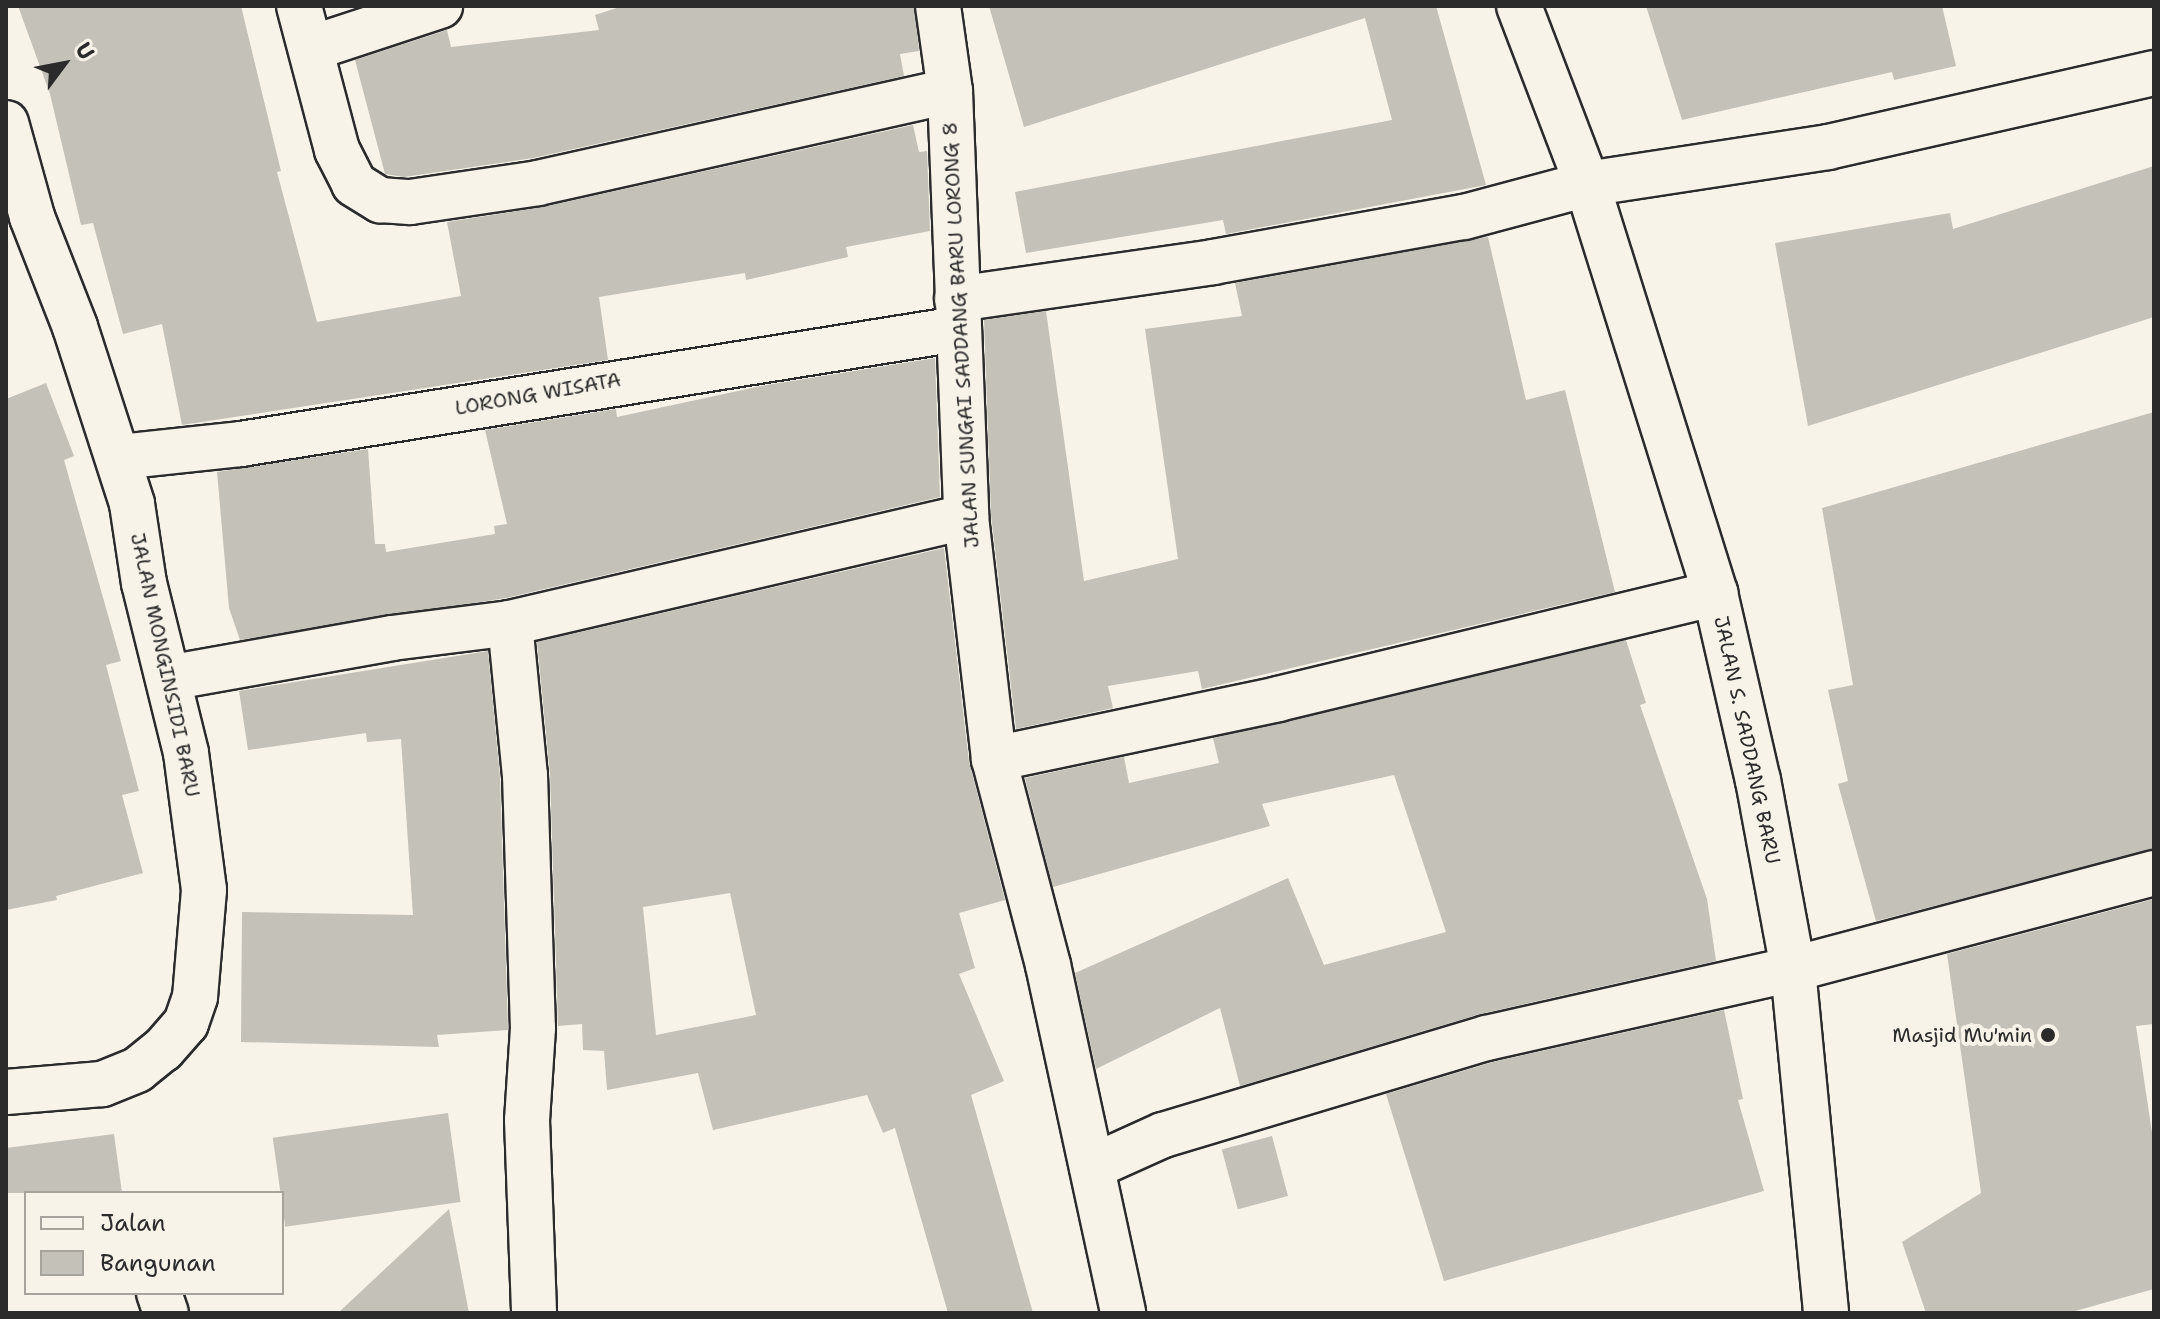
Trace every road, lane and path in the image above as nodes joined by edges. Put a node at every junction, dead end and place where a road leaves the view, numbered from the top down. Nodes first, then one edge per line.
1 (299, 6) edge
2 (440, 6) edge
3 (938, 6) edge
4 (1519, 6) edge
5 (312, 48) junction
6 (2154, 73) edge
7 (950, 91) junction
8 (6, 123) edge
9 (1587, 184) junction
10 (957, 314) junction
11 (119, 457) junction
12 (966, 517) junction
13 (1715, 593) junction
14 (510, 623) junction
15 (168, 678) junction
16 (994, 759) junction
17 (2154, 873) edge
18 (1793, 969) junction
19 (6, 1092) edge
20 (1092, 1167) junction
21 (534, 1313) edge
22 (1123, 1313) edge
23 (1826, 1313) edge

1 - 5 street
2 - 5 street
3 - 7 street, JALAN SUNGAI SADDANG BARU LORONG 8
4 - 9 street, JALAN S. SADDANG BARU
5 - 7 street
6 - 9 street, LORONG WISATA
7 - 10 street, JALAN SUNGAI SADDANG BARU LORONG 8
8 - 11 street, JALAN MONGINSIDI BARU
9 - 10 street, LORONG WISATA
9 - 13 street, JALAN S. SADDANG BARU
10 - 11 street, LORONG WISATA
10 - 12 street, JALAN SUNGAI SADDANG BARU LORONG 8
11 - 15 street, JALAN MONGINSIDI BARU
12 - 14 street
12 - 16 street, JALAN SUNGAI SADDANG BARU LORONG 8
13 - 16 street
13 - 18 street, JALAN S. SADDANG BARU
14 - 15 street
14 - 21 street
15 - 19 street, JALAN MONGINSIDI BARU
16 - 20 street, JALAN SUNGAI SADDANG BARU LORONG 8
17 - 18 street
18 - 20 street
18 - 23 street, JALAN S. SADDANG BARU
20 - 22 street, JALAN SUNGAI SADDANG BARU LORONG 8

